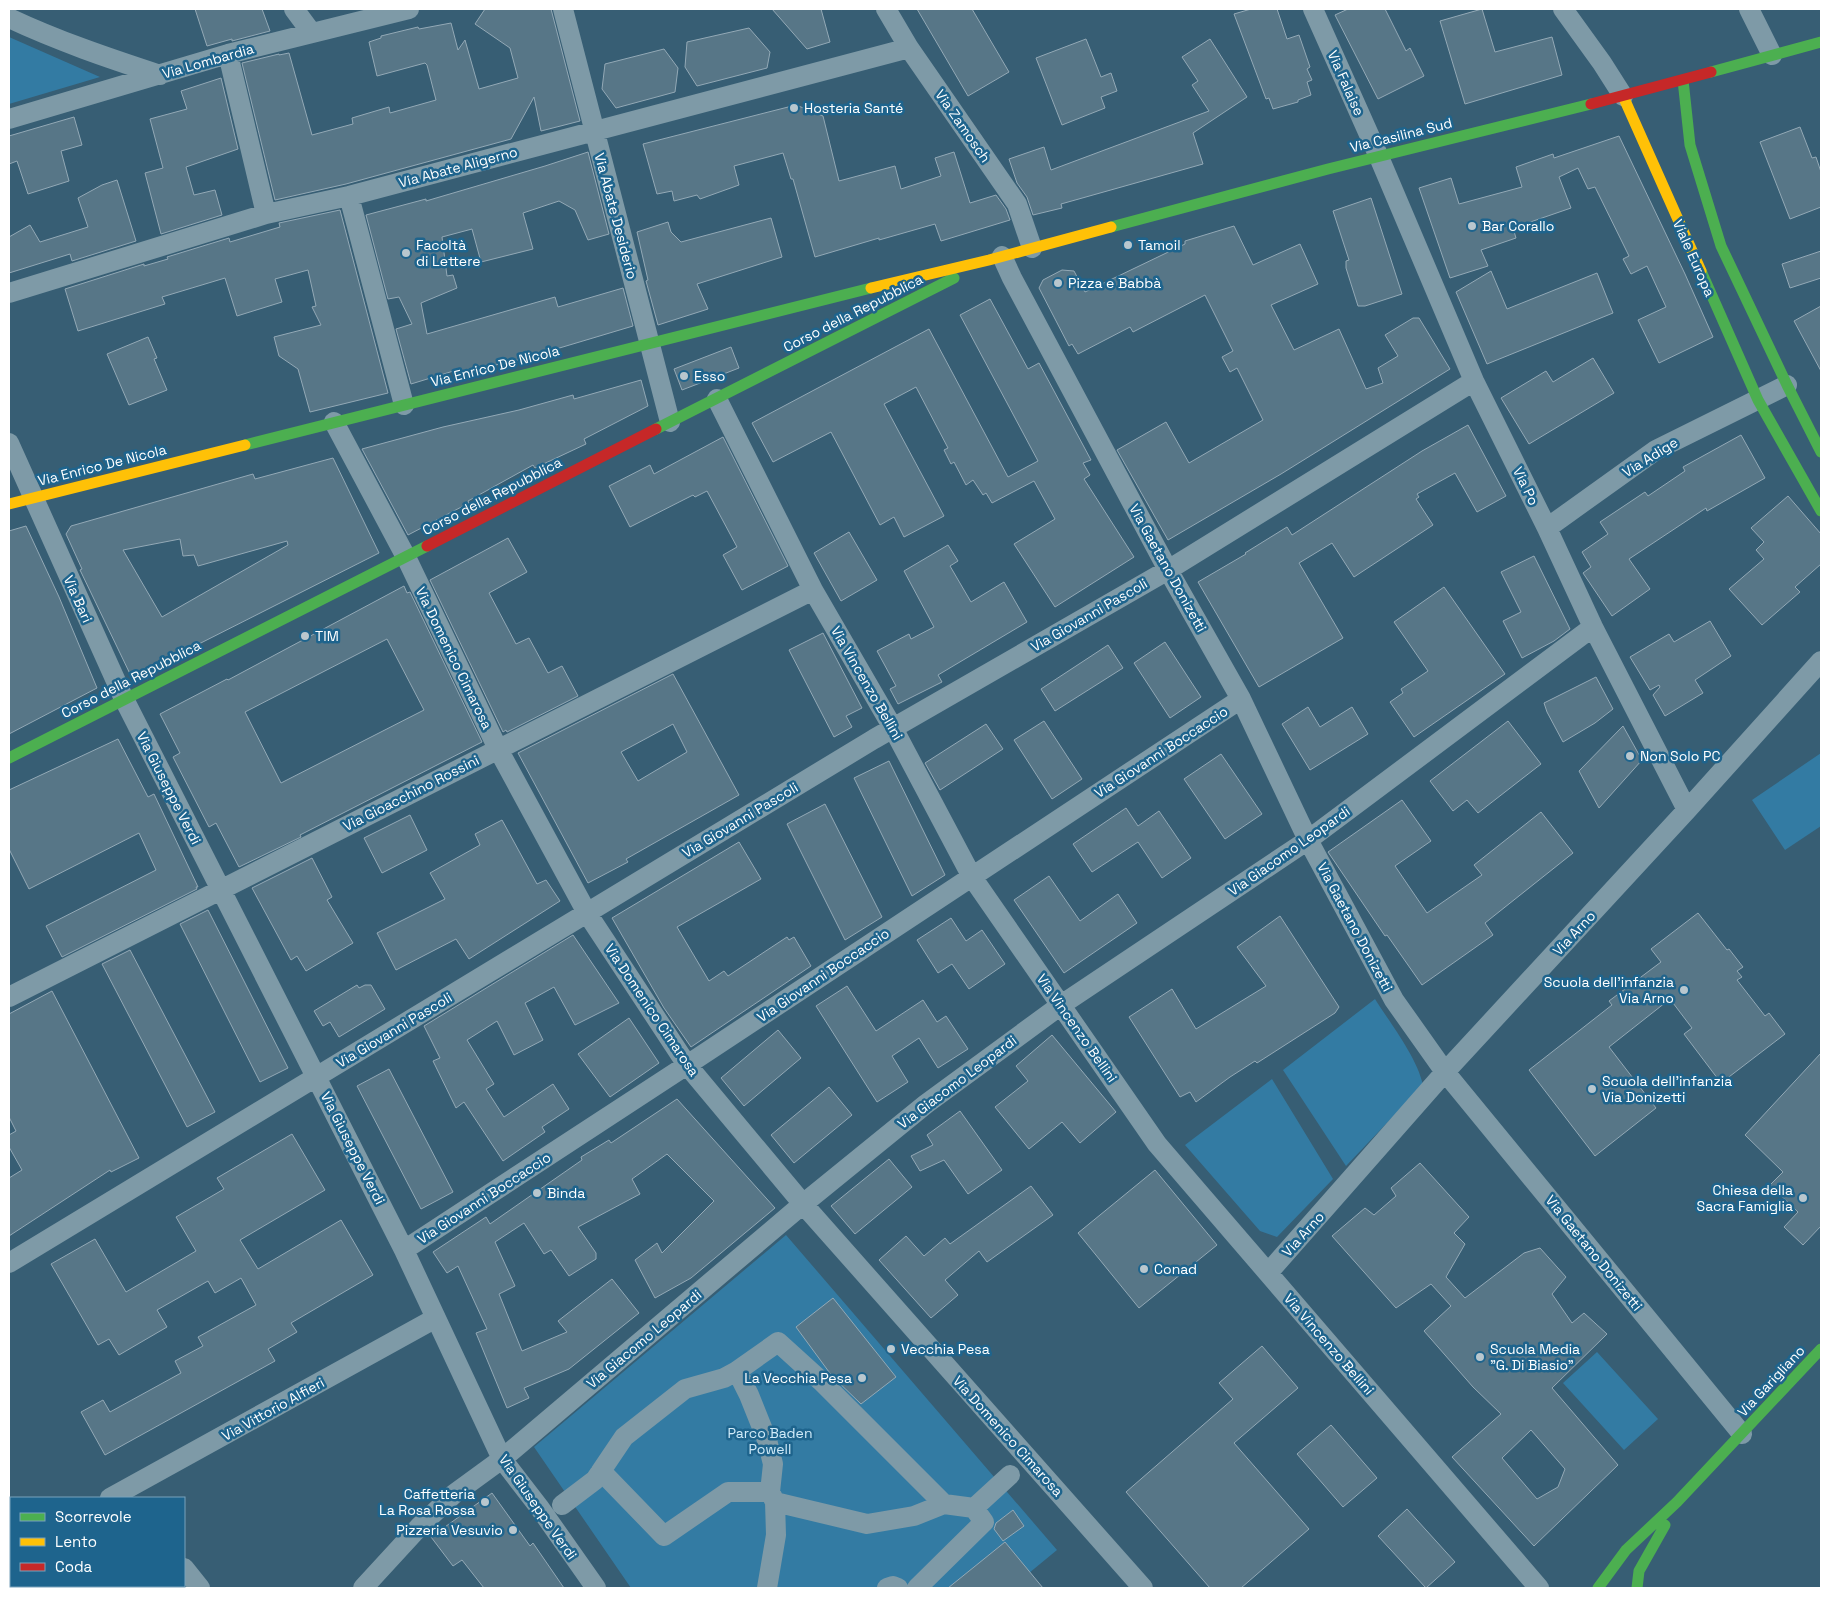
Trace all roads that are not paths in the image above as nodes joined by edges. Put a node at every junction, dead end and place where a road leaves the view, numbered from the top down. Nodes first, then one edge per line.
1 (294, 9) edge
2 (409, 9) edge
3 (563, 9) edge
4 (886, 9) edge
5 (1313, 9) edge
6 (1563, 9) edge
7 (1749, 9) edge
8 (9, 18) edge
9 (311, 32) junction
10 (1821, 42) edge
11 (909, 48) junction
12 (228, 54) junction
13 (1772, 55) junction
14 (160, 75) junction
15 (1683, 80) junction
16 (1623, 96) junction
17 (9, 119) edge
18 (594, 130) junction
19 (1379, 156) junction
20 (349, 196) junction
21 (266, 214) junction
22 (1032, 248) junction
23 (996, 258) junction
24 (862, 290) junction
25 (9, 293) edge
26 (872, 311) junction
27 (650, 343) junction
28 (1474, 381) junction
29 (1787, 385) junction
30 (717, 399) junction
31 (1758, 400) junction
32 (404, 405) junction
33 (334, 422) junction
34 (670, 422) junction
35 (9, 442) edge
36 (1821, 452) edge
37 (33, 498) junction
38 (9, 504) edge
39 (1821, 511) edge
40 (1547, 528) junction
41 (406, 557) junction
42 (1168, 570) junction
43 (813, 590) junction
44 (1593, 627) junction
45 (1821, 661) edge
46 (124, 699) junction
47 (1241, 699) junction
48 (893, 728) junction
49 (498, 748) junction
50 (9, 758) edge
51 (1687, 810) junction
52 (1308, 840) junction
53 (972, 877) junction
54 (222, 891) junction
55 (587, 913) junction
56 (9, 997) edge
57 (1061, 1005) junction
58 (687, 1065) junction
59 (1446, 1072) junction
60 (317, 1076) junction
61 (803, 1204) junction
62 (404, 1250) junction
63 (9, 1263) edge
64 (1268, 1273) junction
65 (436, 1318) junction
66 (1821, 1349) edge
67 (737, 1371) junction
68 (1800, 1388) dead end
69 (1742, 1434) junction
70 (502, 1459) junction
71 (601, 1471) junction
72 (1010, 1475) dead end
73 (121, 1496) edge
74 (773, 1497) junction
75 (1677, 1502) junction
76 (944, 1504) junction
77 (562, 1505) dead end
78 (974, 1508) junction
79 (185, 1569) edge
80 (200, 1588) edge
81 (363, 1588) edge
82 (596, 1588) edge
83 (766, 1588) edge
84 (887, 1588) edge
85 (898, 1588) edge
86 (916, 1588) edge
87 (1144, 1588) edge
88 (1538, 1588) edge
89 (1598, 1588) edge
90 (1637, 1588) edge

1 - 9 street
2 - 9 street, Via Lombardia
3 - 18 street, Via Abate Desiderio
4 - 11 street, Via Zamosch
5 - 19 street, Via Falaise
6 - 16 street, Viale Europa
7 - 13 street
8 - 14 street
9 - 12 street, Via Lombardia
10 - 13 main road, Via Casilina Sud
11 - 18 street, Via Abate Aligerno
11 - 22 street, Via Zamosch
12 - 14 street, Via Lombardia
12 - 21 street
13 - 15 main road, Via Casilina Sud
14 - 17 street, Via Lombardia
15 - 16 main road, Via Casilina Sud
15 - 29 main road
16 - 19 main road, Via Casilina Sud
16 - 31 main road, Viale Europa
18 - 20 street, Via Abate Aligerno
18 - 27 street, Via Abate Desiderio
19 - 22 main road, Via Casilina Sud
19 - 28 street, Via Po
20 - 21 street, Via Abate Aligerno
20 - 32 street
21 - 25 street, Via Abate Aligerno
22 - 23 main road, Via Casilina Sud
23 - 24 main road, Via Enrico De Nicola
23 - 26 main road, Corso della Repubblica
23 - 42 street, Via Gaetano Donizetti
24 - 26 main road
24 - 27 main road, Via Enrico De Nicola
26 - 30 main road, Corso della Repubblica
27 - 32 main road, Via Enrico De Nicola
27 - 34 street, Via Abate Desiderio
28 - 40 street, Via Po
28 - 42 street, Via Giovanni Pascoli
29 - 31 street, Via Adige
29 - 36 main road
30 - 34 main road, Corso della Repubblica
30 - 43 street, Via Vincenzo Bellini
31 - 39 main road, Viale Europa
31 - 40 street, Via Adige
32 - 33 main road, Via Enrico De Nicola
33 - 37 main road, Via Enrico De Nicola
33 - 41 street, Via Domenico Cimarosa
34 - 41 main road, Corso della Repubblica
35 - 37 street, Via Bari
37 - 38 main road, Via Enrico De Nicola
37 - 46 street, Via Bari
40 - 44 street, Via Po
41 - 46 main road, Corso della Repubblica
41 - 49 street, Via Domenico Cimarosa
42 - 47 street, Via Gaetano Donizetti
42 - 48 street, Via Giovanni Pascoli
43 - 48 street, Via Vincenzo Bellini
43 - 49 street, Via Gioacchino Rossini
44 - 51 street, Via Po
44 - 52 street, Via Giacomo Leopardi
45 - 51 street, Via Arno
46 - 50 main road, Corso della Repubblica
46 - 54 street, Via Giuseppe Verdi
47 - 52 street, Via Gaetano Donizetti
47 - 53 street, Via Giovanni Boccaccio
48 - 53 street, Via Vincenzo Bellini
48 - 55 street, Via Giovanni Pascoli
49 - 54 street, Via Gioacchino Rossini
49 - 55 street, Via Domenico Cimarosa
51 - 59 street, Via Arno
52 - 57 street, Via Giacomo Leopardi
52 - 59 street, Via Gaetano Donizetti
53 - 57 street, Via Vincenzo Bellini
53 - 58 street, Via Giovanni Boccaccio
54 - 56 street, Via Gioacchino Rossini
54 - 60 street, Via Giuseppe Verdi
55 - 58 street, Via Domenico Cimarosa
55 - 60 street, Via Giovanni Pascoli
57 - 61 street, Via Giacomo Leopardi
57 - 64 street, Via Vincenzo Bellini
58 - 61 street, Via Domenico Cimarosa
58 - 62 street, Via Giovanni Boccaccio
59 - 64 street, Via Arno
59 - 69 street, Via Gaetano Donizetti
60 - 62 street, Via Giuseppe Verdi
60 - 63 street, Via Giovanni Pascoli
61 - 70 street, Via Giacomo Leopardi
61 - 87 street, Via Domenico Cimarosa
62 - 65 street, Via Giuseppe Verdi
64 - 88 street, Via Vincenzo Bellini
65 - 70 street, Via Giuseppe Verdi
65 - 73 street, Via Vittorio Alfieri
66 - 69 main road, Via Garigliano
67 - 71 street
67 - 74 street
67 - 76 street
68 - 69 main road, Via Garigliano
69 - 75 main road, Via Garigliano
70 - 81 street, Via Giacomo Leopardi
70 - 82 street, Via Giuseppe Verdi
71 - 74 street
71 - 77 street
72 - 78 street
74 - 76 street
74 - 83 street
75 - 89 main road, Via Garigliano
75 - 90 main road, Via Garigliano
76 - 78 street
78 - 86 street
79 - 80 street
84 - 85 street

